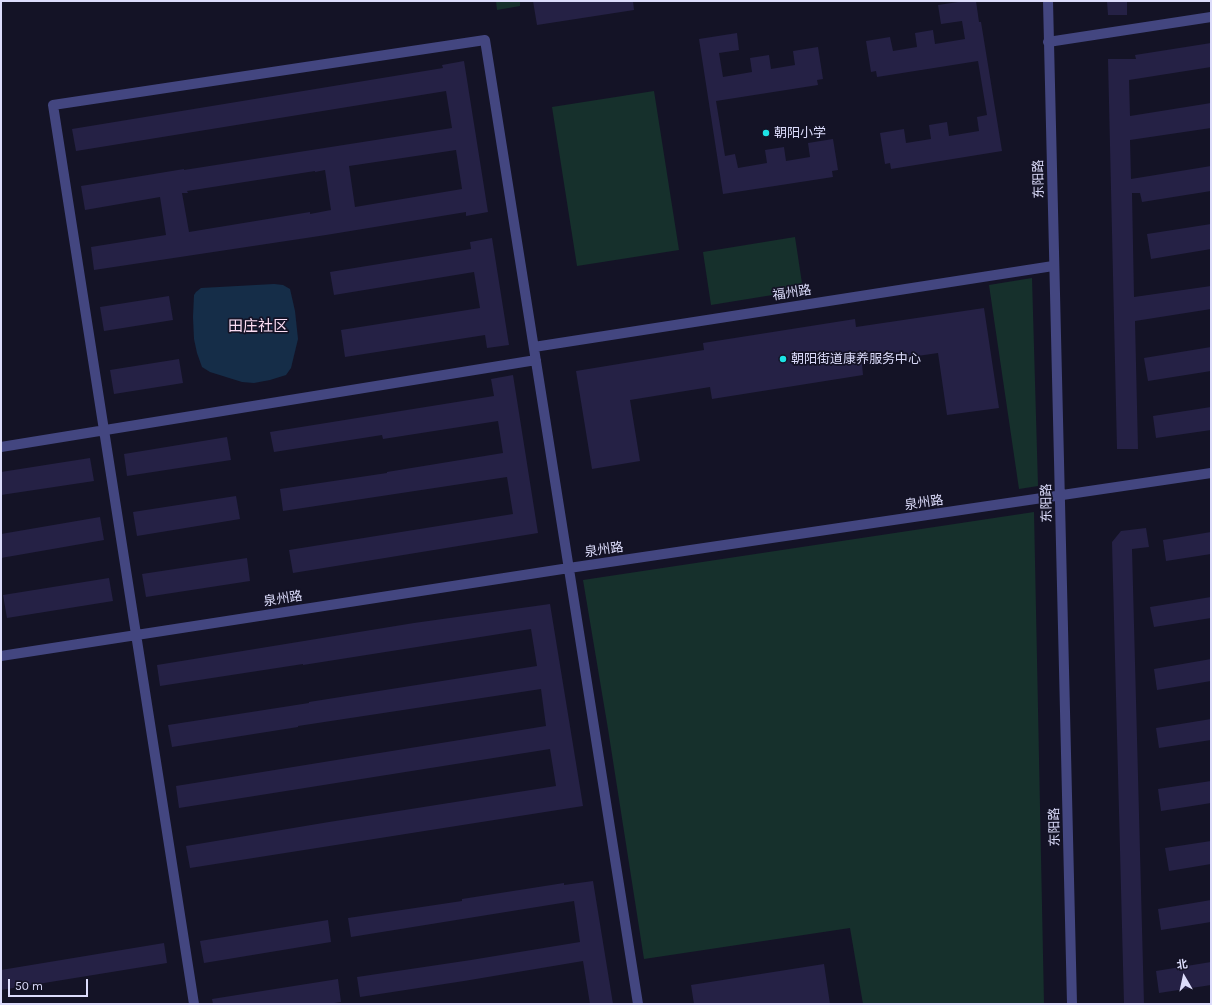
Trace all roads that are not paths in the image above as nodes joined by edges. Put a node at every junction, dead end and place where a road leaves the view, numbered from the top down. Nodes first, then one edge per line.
1 (1048, 1) edge
2 (1211, 17) edge
3 (1048, 42) junction
4 (1053, 266) junction
5 (534, 347) junction
6 (536, 360) junction
7 (104, 431) junction
8 (1, 447) edge
9 (1211, 474) edge
10 (1060, 496) junction
11 (569, 568) junction
12 (137, 634) junction
13 (1, 656) edge
14 (194, 1004) edge
15 (638, 1004) edge
16 (1072, 1004) edge

1 - 3 street, 东阳路
2 - 3 street
3 - 4 street, 东阳路
4 - 5 street, 福州路
4 - 10 street, 东阳路
5 - 6 street
5 - 7 street
6 - 7 street
6 - 11 street
7 - 8 street
7 - 12 street
9 - 10 street, 泉州路
10 - 11 street, 泉州路
10 - 16 street, 东阳路
11 - 12 street, 泉州路
11 - 15 street
12 - 13 street, 泉州路
12 - 14 street

